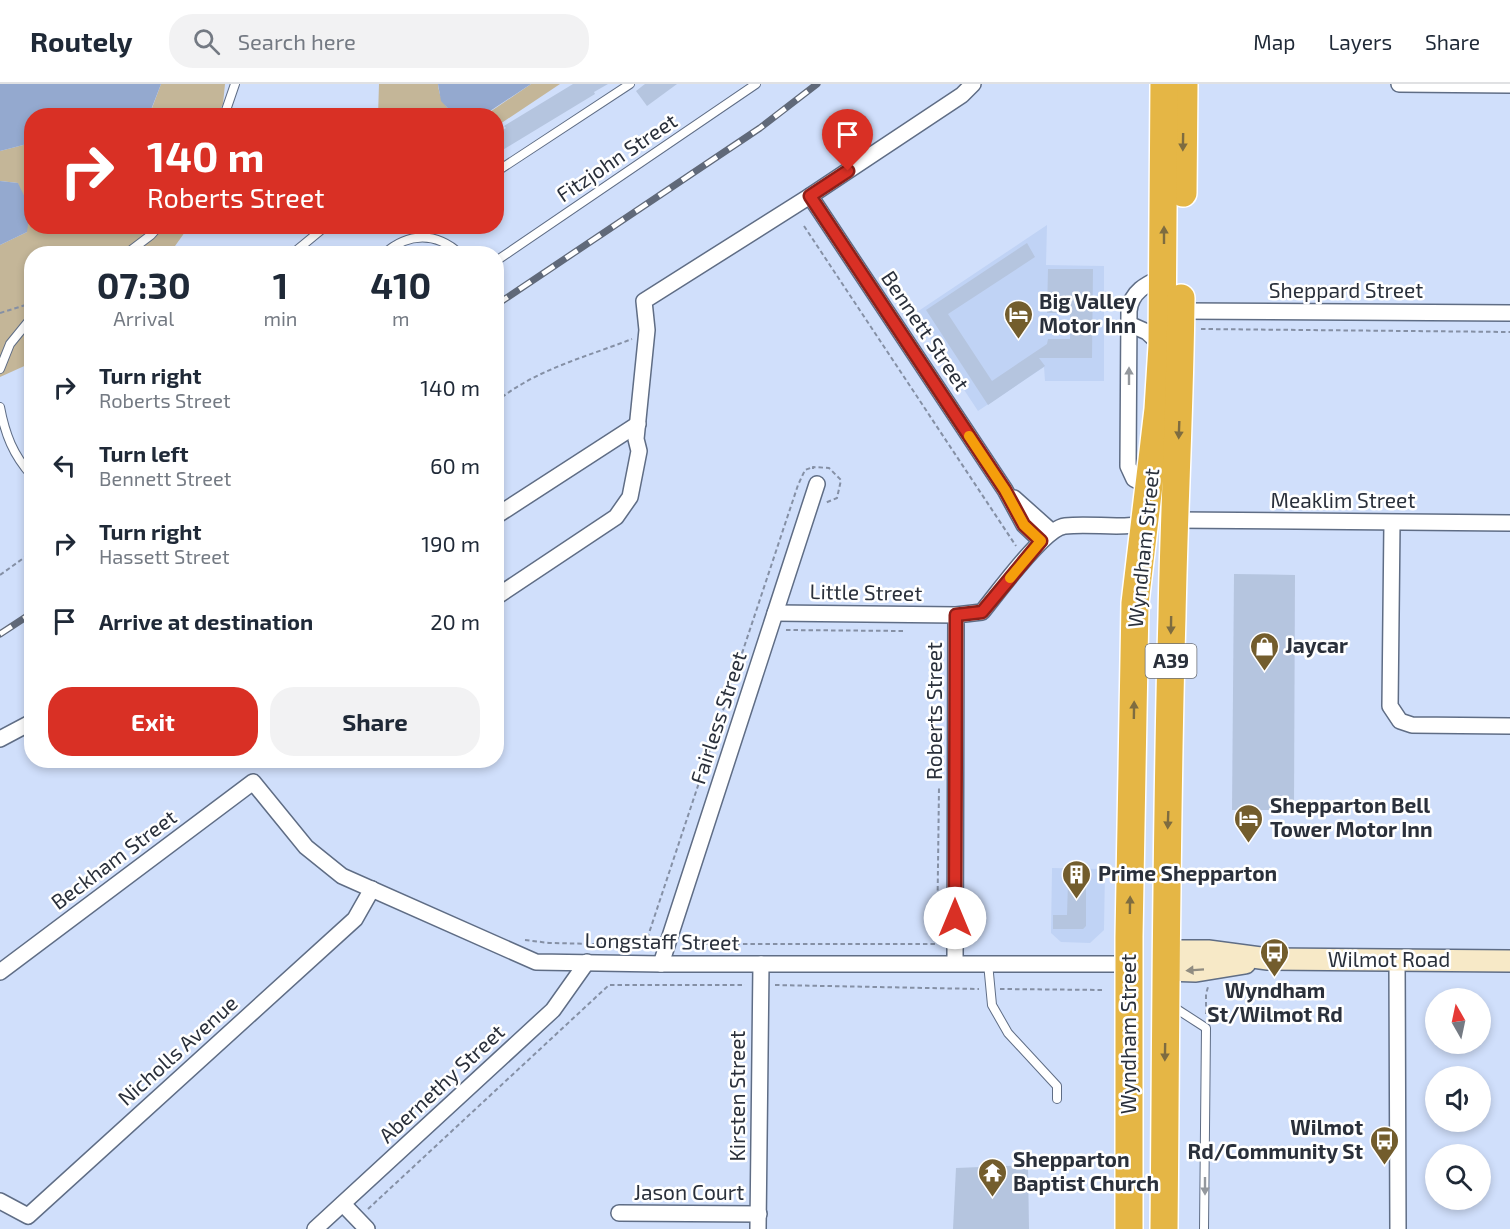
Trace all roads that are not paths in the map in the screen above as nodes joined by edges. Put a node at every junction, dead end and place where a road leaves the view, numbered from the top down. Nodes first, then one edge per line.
1 (235, 84) edge
2 (630, 84) edge
3 (756, 84) edge
4 (973, 84) edge
5 (1164, 84) edge
6 (1184, 84) edge
7 (1399, 84) edge
8 (1510, 85) edge
9 (227, 108) edge
10 (504, 167) edge
11 (810, 196) junction
12 (152, 234) edge
13 (316, 234) edge
14 (422, 236) joint
15 (137, 246) edge
16 (302, 246) edge
17 (397, 246) edge
18 (453, 246) edge
19 (504, 256) edge
20 (1164, 276) junction
21 (1181, 311) junction
22 (1510, 313) edge
23 (1129, 324) junction
24 (24, 327) edge
25 (1162, 346) junction
26 (0, 369) edge
27 (0, 407) edge
28 (638, 424) junction
29 (24, 466) edge
30 (817, 484) road end
31 (1150, 487) junction
32 (504, 511) edge
33 (1175, 520) junction
34 (1392, 523) junction
35 (1510, 523) edge
36 (1144, 524) junction
37 (1046, 536) junction
38 (504, 592) edge
39 (781, 613) junction
40 (956, 615) junction
41 (24, 726) edge
42 (1510, 726) edge
43 (0, 739) edge
44 (253, 782) joint
45 (372, 889) junction
46 (1268, 959) junction
47 (1397, 960) junction
48 (1165, 961) junction
49 (1510, 961) edge
50 (587, 962) junction
51 (955, 963) junction
52 (988, 963) junction
53 (661, 964) junction
54 (761, 964) junction
55 (1129, 964) junction
56 (0, 972) edge
57 (1166, 1002) junction
58 (1057, 1099) dead end
59 (0, 1201) edge
60 (343, 1203) junction
61 (619, 1213) dead end
62 (758, 1221) edge
63 (362, 1224) edge
64 (315, 1229) edge
65 (1129, 1229) edge
66 (1164, 1229) edge
67 (1204, 1229) edge
68 (1398, 1229) edge

1 - 9 lane
2 - 10 lane
3 - 19 lane, Fitzjohn Street
4 - 11 street
20 -> 5 highway, Wyndham Street / A39
6 -> 21 highway, Wyndham Street / A39
7 - 8 street
11 - 28 street
11 - 37 street, Bennett Street
12 - 15 lane
13 - 16 lane
14 - 17 lane
14 - 18 lane
20 - 23 street
20 - 25 highway, Wyndham Street / A39
21 - 22 street, Sheppard Street
21 -> 33 highway, Wyndham Street / A39
23 - 25 street
31 -> 23 street
24 - 26 lane
25 - 31 highway, Wyndham Street / A39
27 - 29 lane
28 - 32 street
28 - 38 street
30 - 39 street, Fairless Street
31 - 36 highway, Wyndham Street / A39
33 - 34 street, Meaklim Street
33 - 36 highway
33 -> 48 highway, Wyndham Street / A39
34 - 35 street, Meaklim Street
34 - 42 street
36 - 37 street
55 -> 36 highway, Wyndham Street / A39
37 - 40 street, Roberts Street
39 - 40 street, Little Street
39 - 53 street, Fairless Street
40 - 51 street, Roberts Street
41 - 43 street
44 - 45 street, Longstaff Street
44 - 56 street, Beckham Street
45 - 50 street, Longstaff Street
45 - 59 street, Nicholls Avenue
46 - 47 street, Wilmot Road
46 - 48 street, Wilmot Road
46 -> 48 street, Wilmot Road
47 - 49 street, Wilmot Road
47 - 68 street
48 - 55 highway
48 - 57 highway, Wyndham Street / A39
50 - 53 street, Longstaff Street
50 - 60 street, Abernethy Street
51 - 52 street, Longstaff Street
51 - 54 street, Longstaff Street
52 - 55 street, Longstaff Street
52 - 58 lane
53 - 54 street, Longstaff Street
54 - 62 street, Kirsten Street
55 - 65 highway, Wyndham Street / A39
57 -> 66 highway, Wyndham Street / A39
57 -> 67 lane
60 - 63 street
60 - 64 street, Abernethy Street
61 - 62 street, Jason Court

